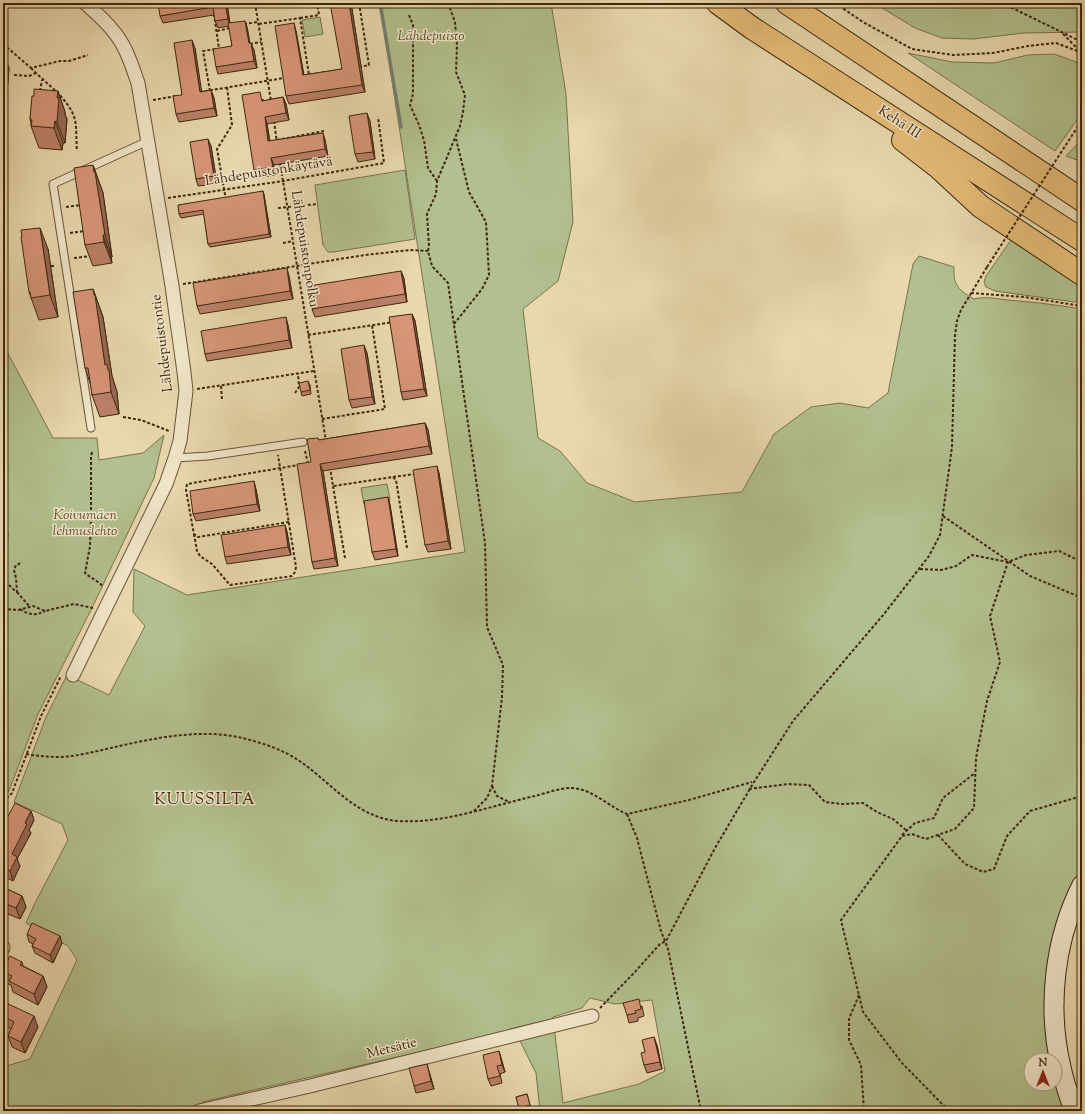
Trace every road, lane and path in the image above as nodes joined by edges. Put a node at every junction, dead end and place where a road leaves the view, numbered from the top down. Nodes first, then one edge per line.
1 (85, 3) edge
2 (122, 3) edge
3 (255, 3) edge
4 (317, 3) edge
5 (359, 3) edge
6 (448, 3) edge
7 (718, 3) edge
8 (787, 3) edge
9 (835, 3) edge
10 (1002, 3) edge
11 (104, 7) dead end
12 (213, 10) edge
13 (409, 15) dead end
14 (300, 18) junction
15 (258, 23) junction
16 (238, 25) edge
17 (234, 28) edge
18 (752, 28) junction
19 (216, 31) junction
20 (1059, 31) junction
21 (262, 42) junction
22 (1082, 42) edge
23 (3, 44) edge
24 (247, 44) edge
25 (1081, 53) edge
26 (88, 55) dead end
27 (31, 68) junction
28 (354, 68) edge
29 (36, 73) junction
30 (14, 75) dead end
31 (302, 76) edge
32 (288, 78) edge
33 (42, 80) junction
34 (268, 80) junction
35 (227, 88) junction
36 (210, 90) junction
37 (194, 93) edge
38 (40, 94) edge
39 (180, 96) edge
40 (142, 102) junction
41 (271, 103) edge
42 (273, 117) edge
43 (378, 117) dead end
44 (1082, 120) edge
45 (324, 131) dead end
46 (455, 137) junction
47 (277, 140) junction
48 (148, 141) junction
49 (278, 146) edge
50 (77, 151) dead end
51 (280, 160) edge
52 (283, 180) junction
53 (437, 181) junction
54 (224, 190) junction
55 (157, 200) junction
56 (1082, 200) edge
57 (226, 203) edge
58 (318, 204) dead end
59 (84, 205) edge
60 (287, 207) junction
61 (278, 208) dead end
62 (57, 209) junction
63 (87, 231) edge
64 (61, 235) junction
65 (293, 241) junction
66 (1080, 242) edge
67 (283, 243) dead end
68 (428, 251) junction
69 (91, 256) edge
70 (64, 259) junction
71 (297, 266) junction
72 (1082, 274) edge
73 (172, 286) junction
74 (971, 293) junction
75 (1082, 306) edge
76 (398, 321) edge
77 (454, 324) junction
78 (372, 325) junction
79 (308, 336) junction
80 (314, 371) junction
81 (298, 373) junction
82 (221, 386) junction
83 (186, 391) junction
84 (295, 393) dead end
85 (222, 400) dead end
86 (123, 417) dead end
87 (322, 419) junction
88 (171, 424) dead end
89 (91, 428) dead end
90 (170, 431) junction
91 (168, 437) dead end
92 (303, 442) junction
93 (276, 446) junction
94 (92, 452) dead end
95 (175, 458) junction
96 (329, 461) edge
97 (280, 468) junction
98 (421, 473) edge
99 (393, 478) junction
100 (333, 486) junction
101 (942, 516) junction
102 (290, 522) junction
103 (3, 530) edge
104 (194, 534) junction
105 (8, 538) dead end
106 (407, 548) dead end
107 (344, 558) dead end
108 (21, 561) dead end
109 (1008, 562) junction
110 (1082, 562) edge
111 (919, 569) junction
112 (108, 583) dead end
113 (9, 586) dead end
114 (17, 592) junction
115 (1082, 598) edge
116 (29, 606) junction
117 (3, 609) edge
118 (20, 609) junction
119 (96, 609) dead end
120 (45, 611) junction
121 (68, 674) joint
122 (26, 754) junction
123 (976, 773) junction
124 (754, 782) junction
125 (492, 786) junction
126 (749, 789) junction
127 (1082, 793) edge
128 (3, 802) edge
129 (509, 802) junction
130 (474, 811) junction
131 (627, 814) junction
132 (907, 831) junction
133 (938, 835) junction
134 (902, 836) junction
135 (1082, 885) edge
136 (666, 941) junction
137 (859, 995) junction
138 (592, 1016) joint
139 (199, 1111) edge
140 (701, 1111) edge
141 (864, 1111) edge
142 (949, 1111) edge
143 (1074, 1111) edge

1 - 40 street, Lähdepuistontie
2 - 11 path
3 - 15 path
4 - 14 path
5 - 28 path
6 - 46 path
7 - 18 highway, Kehä III
8 - 56 highway
9 - 25 path
10 - 20 path
12 - 19 path
13 - 53 path
14 - 15 path
14 - 31 path
15 - 16 path
15 - 21 path
17 - 19 path
18 - 66 highway, Kehä III
18 - 72 highway
19 - 36 path
20 - 22 path
20 - 25 path
21 - 24 path
21 - 34 path
23 - 27 path
26 - 27 path
27 - 29 path
29 - 30 path
29 - 33 path
32 - 34 path
33 - 38 path
33 - 50 path
34 - 35 path
34 - 41 path
35 - 36 path
35 - 54 path
36 - 37 path
39 - 40 path
40 - 48 street, Lähdepuistontie
42 - 47 path
43 - 52 path, Lähdepuistonkäytävä
44 - 74 path, bridge
45 - 47 path
46 - 53 path
46 - 77 path
47 - 49 path
48 - 55 street, Lähdepuistontie
48 - 62 lane
51 - 52 path, Lähdepuistonpolku
52 - 54 path, Lähdepuistonkäytävä
52 - 60 path, Lähdepuistonpolku
53 - 68 path
54 - 55 path, Lähdepuistonkäytävä
54 - 57 path
55 - 73 street, Lähdepuistontie
58 - 60 path
59 - 62 path
60 - 61 path
60 - 65 path, Lähdepuistonpolku
62 - 64 lane
63 - 64 path
64 - 70 lane
65 - 67 path
65 - 71 path, Lähdepuistonpolku
68 - 71 path
68 - 77 path
69 - 70 path
70 - 89 lane
71 - 73 path
71 - 79 path, Lähdepuistonpolku
73 - 83 street, Lähdepuistontie
74 - 75 path
74 - 101 path
76 - 78 path
77 - 125 path
78 - 79 path
78 - 87 path
79 - 80 path, Lähdepuistonpolku
80 - 81 path
80 - 87 path, Lähdepuistonpolku
81 - 82 path
81 - 84 path
82 - 83 path
82 - 85 path
83 - 95 street, Lähdepuistontie
86 - 90 path
87 - 92 path, Lähdepuistonpolku
88 - 90 path
90 - 91 path
92 - 93 lane
92 - 97 path
93 - 95 lane
93 - 97 path
94 - 112 path
95 - 121 street, Lähdepuistontie
96 - 100 path
97 - 102 path
97 - 104 path
98 - 99 path
99 - 100 path
99 - 106 path
100 - 107 path
101 - 109 path
101 - 111 path
102 - 104 path
102 - 104 path
103 - 105 path
108 - 114 path
109 - 110 path
109 - 111 path
109 - 115 path
109 - 123 path
111 - 124 path
113 - 114 path
114 - 116 path
116 - 118 path
116 - 120 path
117 - 118 path
118 - 120 path
119 - 120 path
121 - 122 path
122 - 128 path
122 - 130 path
123 - 132 path
123 - 133 path
124 - 126 path
124 - 131 path
125 - 129 path
125 - 130 path
126 - 132 path
126 - 136 path
127 - 133 path
129 - 130 path
129 - 131 path
131 - 136 path
132 - 134 path
133 - 134 path
134 - 137 path
135 - 143 main road
136 - 138 path
136 - 140 path
137 - 141 path
137 - 142 path
138 - 139 street, Metsätie

